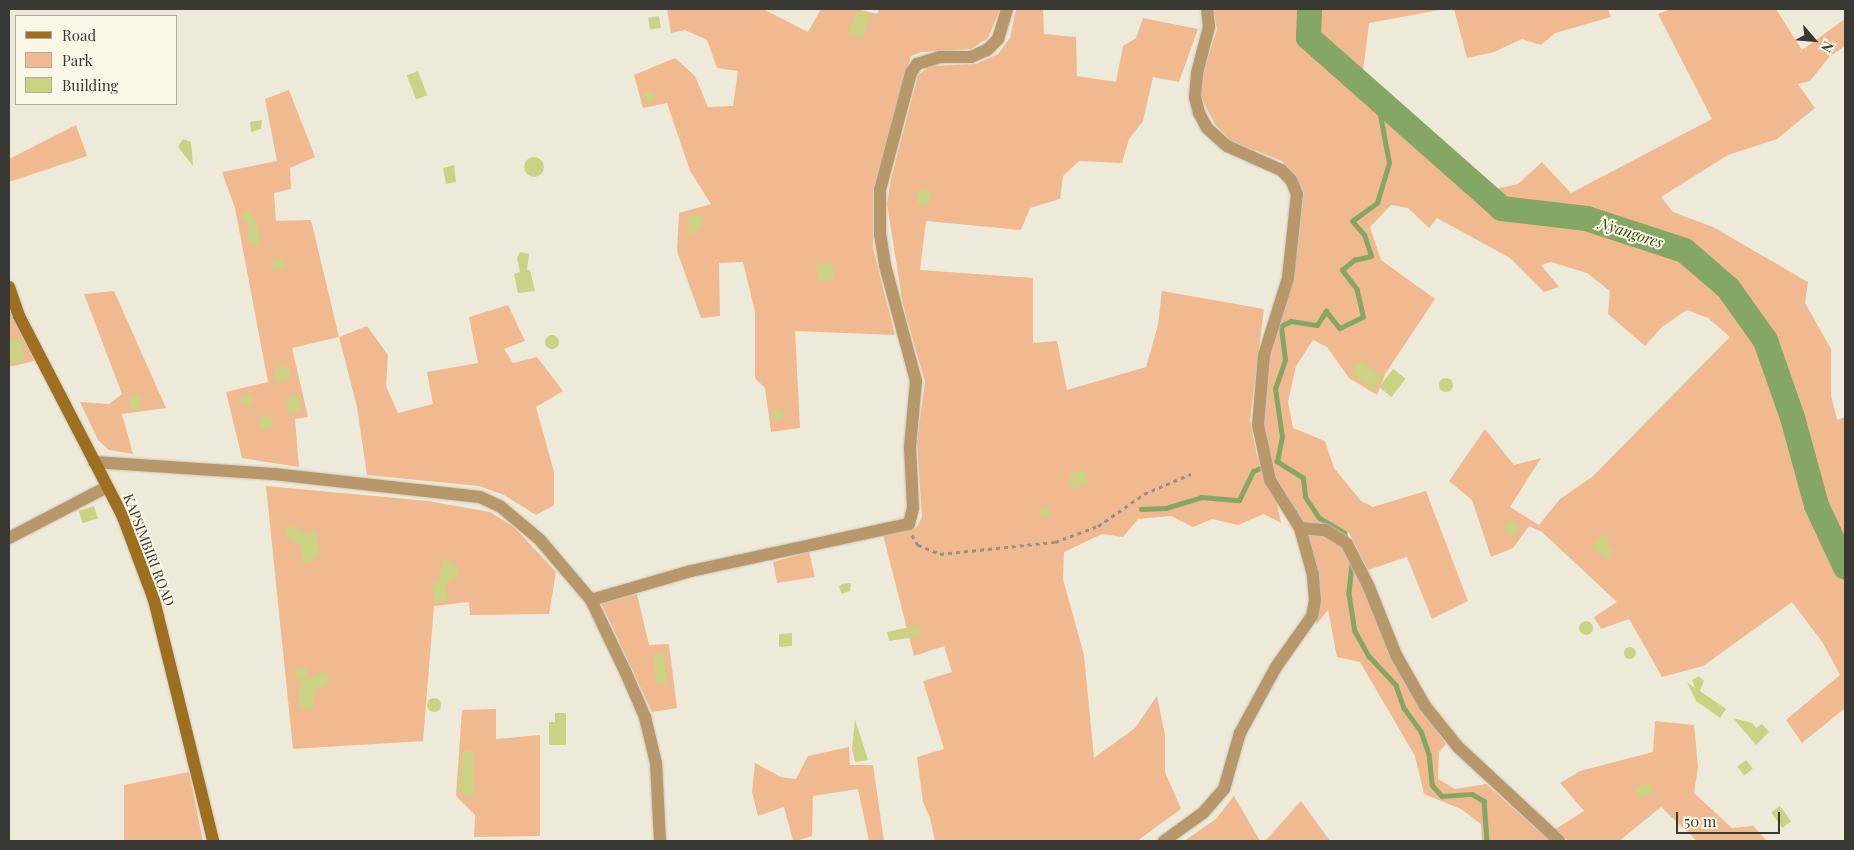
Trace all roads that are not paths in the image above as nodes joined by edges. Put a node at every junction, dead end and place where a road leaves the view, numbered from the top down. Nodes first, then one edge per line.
1 (1007, 9) edge
2 (1207, 9) edge
3 (9, 287) edge
4 (94, 462) junction
5 (107, 487) junction
6 (1300, 528) junction
7 (9, 538) edge
8 (591, 600) junction
9 (212, 841) edge
10 (660, 841) edge
11 (1164, 841) edge
12 (1559, 841) edge

1 - 8 street
2 - 6 street
3 - 4 street, KAPSIMBIRI ROAD
4 - 5 street, KAPSIMBIRI ROAD
4 - 8 street
5 - 7 street
5 - 9 street, KAPSIMBIRI ROAD
6 - 11 street
6 - 12 street
8 - 10 street

